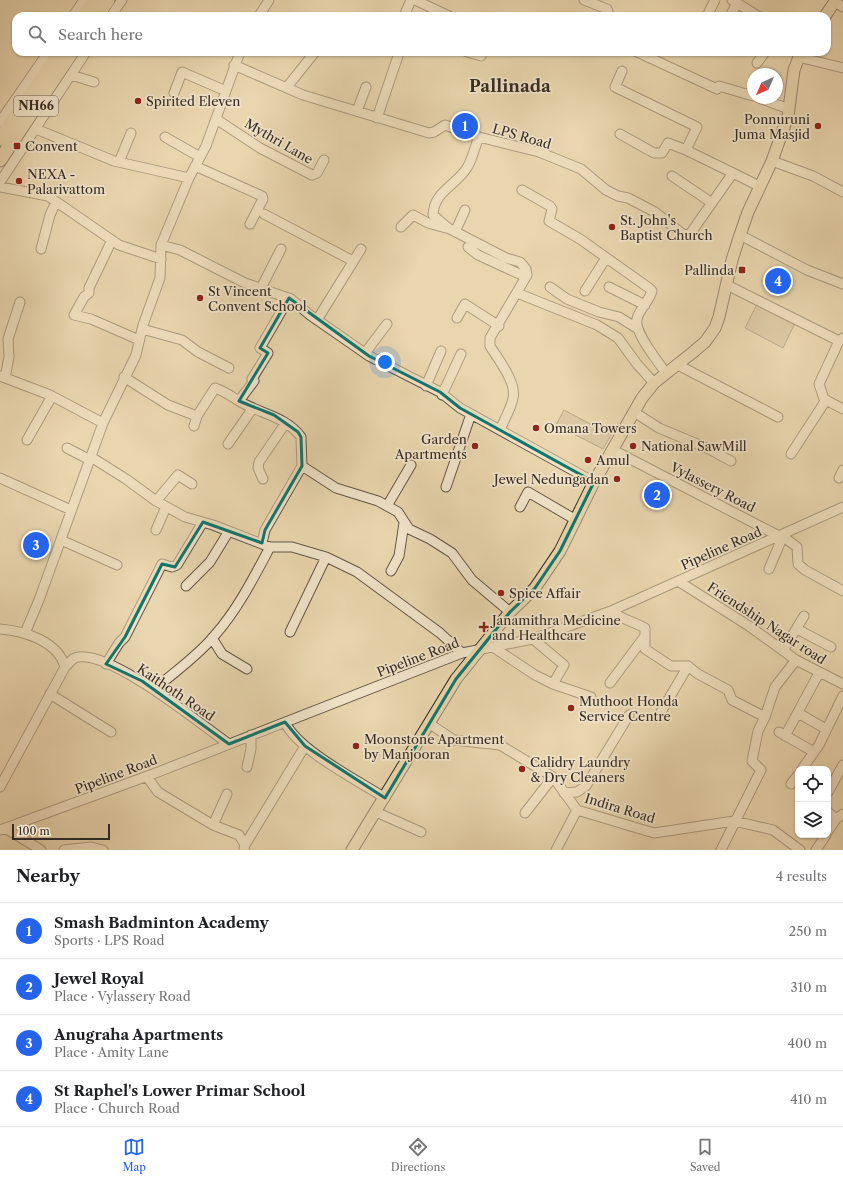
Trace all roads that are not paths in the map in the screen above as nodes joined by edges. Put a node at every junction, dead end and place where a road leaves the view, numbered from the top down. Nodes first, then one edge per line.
1 (84, 0) edge
2 (95, 0) edge
3 (108, 0) edge
4 (122, 0) edge
5 (269, 0) edge
6 (411, 0) edge
7 (415, 0) edge
8 (584, 0) edge
9 (715, 0) edge
10 (734, 2) edge
11 (838, 3) edge
12 (76, 12) edge
13 (87, 12) edge
14 (100, 12) edge
15 (114, 12) edge
16 (266, 12) edge
17 (406, 12) edge
18 (441, 12) edge
19 (607, 12) edge
20 (709, 12) edge
21 (731, 12) edge
22 (751, 12) edge
23 (829, 12) edge
24 (45, 56) edge
25 (71, 56) edge
26 (72, 56) edge
27 (73, 56) edge
28 (238, 56) edge
29 (312, 56) edge
30 (398, 56) dead end
31 (643, 56) edge
32 (762, 56) edge
33 (799, 56) edge
34 (805, 56) edge
35 (757, 63) dead end
36 (234, 65) junction
37 (843, 68) edge
38 (622, 71) dead end
39 (71, 75) junction
40 (94, 82) dead end
41 (287, 87) junction
42 (366, 87) dead end
43 (226, 91) junction
44 (174, 93) dead end
45 (747, 94) edge
46 (775, 104) edge
47 (789, 109) junction
48 (357, 112) junction
49 (2, 117) edge
50 (377, 118) junction
51 (216, 119) junction
52 (36, 129) junction
53 (131, 133) dead end
54 (620, 134) dead end
55 (165, 137) dead end
56 (479, 137) junction
57 (0, 139) edge
58 (686, 150) junction
59 (200, 157) junction
60 (0, 160) edge
61 (324, 160) dead end
62 (772, 160) junction
63 (119, 162) junction
64 (195, 166) junction
65 (733, 173) junction
66 (672, 176) dead end
67 (189, 178) junction
68 (0, 182) edge
69 (759, 186) junction
70 (0, 187) edge
71 (522, 190) dead end
72 (843, 192) edge
73 (56, 202) junction
74 (712, 203) junction
75 (465, 210) dead end
76 (264, 214) dead end
77 (250, 224) dead end
78 (401, 227) dead end
79 (452, 230) junction
80 (740, 235) junction
81 (112, 240) junction
82 (161, 246) junction
83 (468, 247) dead end
84 (41, 249) dead end
85 (281, 249) dead end
86 (361, 249) dead end
87 (606, 258) junction
88 (161, 259) junction
89 (353, 261) junction
90 (526, 277) junction
91 (727, 284) junction
92 (843, 284) edge
93 (550, 287) dead end
94 (609, 287) dead end
95 (261, 288) junction
96 (585, 291) dead end
97 (517, 293) junction
98 (289, 298) junction
99 (20, 302) dead end
100 (645, 305) junction
101 (457, 318) dead end
102 (317, 320) junction
103 (387, 324) dead end
104 (499, 326) junction
105 (638, 328) junction
106 (142, 329) junction
107 (841, 339) edge
108 (139, 340) junction
109 (441, 351) dead end
110 (365, 353) junction
111 (461, 354) dead end
112 (678, 365) junction
113 (229, 368) dead end
114 (665, 372) junction
115 (3, 377) edge
116 (124, 377) junction
117 (654, 383) junction
118 (426, 386) junction
119 (442, 395) junction
120 (52, 396) junction
121 (826, 400) junction
122 (239, 401) junction
123 (253, 408) junction
124 (843, 409) edge
125 (634, 412) junction
126 (471, 414) junction
127 (197, 416) junction
128 (778, 417) dead end
129 (103, 423) junction
130 (285, 424) junction
131 (194, 426) dead end
132 (500, 430) junction
133 (27, 440) dead end
134 (228, 444) dead end
135 (67, 448) dead end
136 (613, 450) junction
137 (791, 454) dead end
138 (90, 458) junction
139 (731, 461) dead end
140 (411, 465) dead end
141 (302, 466) junction
142 (0, 478) edge
143 (263, 479) dead end
144 (594, 482) junction
145 (192, 484) dead end
146 (446, 487) dead end
147 (156, 502) junction
148 (387, 506) junction
149 (166, 507) junction
150 (520, 507) dead end
151 (843, 507) edge
152 (71, 510) junction
153 (576, 520) junction
154 (203, 522) junction
155 (404, 523) junction
156 (156, 530) dead end
157 (229, 530) junction
158 (781, 536) junction
159 (61, 540) junction
160 (266, 545) junction
161 (326, 557) junction
162 (117, 565) dead end
163 (769, 569) dead end
164 (391, 571) dead end
165 (678, 581) junction
166 (186, 586) dead end
167 (843, 591) edge
168 (611, 611) junction
169 (510, 612) junction
170 (804, 616) dead end
171 (0, 629) edge
172 (797, 629) junction
173 (290, 632) dead end
174 (25, 633) junction
175 (645, 636) junction
176 (212, 638) junction
177 (533, 639) junction
178 (493, 647) junction
179 (831, 647) dead end
180 (479, 648) junction
181 (783, 651) junction
182 (462, 653) junction
183 (796, 660) junction
184 (106, 664) junction
185 (688, 666) junction
186 (65, 667) junction
187 (247, 669) dead end
188 (819, 673) junction
189 (610, 682) dead end
190 (553, 684) junction
191 (843, 684) edge
192 (154, 690) junction
193 (50, 694) junction
194 (843, 696) edge
195 (592, 697) dead end
196 (661, 712) dead end
197 (798, 713) junction
198 (629, 715) dead end
199 (765, 717) junction
200 (285, 722) junction
201 (430, 724) junction
202 (826, 729) junction
203 (111, 732) dead end
204 (251, 736) junction
205 (229, 744) junction
206 (305, 746) junction
207 (814, 752) junction
208 (843, 765) edge
209 (804, 766) edge
210 (247, 767) dead end
211 (147, 777) junction
212 (552, 777) junction
213 (795, 779) edge
214 (791, 784) dead end
215 (0, 787) edge
216 (831, 787) edge
217 (564, 793) junction
218 (227, 794) dead end
219 (385, 798) junction
220 (577, 810) junction
221 (376, 812) junction
222 (525, 813) dead end
223 (839, 816) edge
224 (734, 821) junction
225 (213, 824) junction
226 (831, 827) edge
227 (3, 829) edge
228 (421, 832) dead end
229 (824, 838) edge
230 (244, 847) edge
231 (41, 850) edge
232 (64, 850) edge
233 (103, 850) edge
234 (352, 850) edge
235 (556, 850) edge
236 (721, 850) edge
237 (800, 850) edge
238 (816, 850) edge

1 - 12 street
2 - 13 highway
3 - 14 highway
4 - 15 street
5 - 16 street
6 - 17 street
7 - 18 street
8 - 19 street
9 - 20 street
10 - 21 street
10 - 22 street
11 - 23 main road
24 - 49 street
25 - 57 highway, NH66
26 - 60 highway, NH66
27 - 39 street
28 - 36 street
29 - 41 street
30 - 50 street
31 - 45 street
32 - 35 street
33 - 47 main road
34 - 37 street
36 - 41 street, LPS Road
36 - 43 street
38 - 58 street
39 - 40 street
39 - 52 street
41 - 48 street, LPS Road
42 - 48 street
43 - 44 street
43 - 51 street
46 - 47 street
47 - 62 main road
48 - 50 street, LPS Road
50 - 56 street, LPS Road
51 - 59 street
51 - 61 street, Mythri Lane
52 - 63 street
52 - 68 street
53 - 63 street
54 - 58 street
55 - 59 street
56 - 74 street, LPS Road
56 - 79 street
58 - 65 street
59 - 64 street
62 - 69 main road
62 - 72 street
63 - 67 street
64 - 67 street
64 - 77 street
65 - 69 street
65 - 74 street, LPS Road
66 - 74 street
67 - 82 street
69 - 80 main road
70 - 73 street
71 - 87 street
73 - 81 street
73 - 84 street
75 - 79 street
76 - 89 street
78 - 79 street
79 - 90 street
80 - 91 main road
80 - 92 street
81 - 88 street
81 - 108 street
82 - 88 street
82 - 95 street
83 - 90 street
85 - 95 street
86 - 89 street
87 - 96 street
87 - 100 street
88 - 106 street
89 - 102 street
90 - 97 street
91 - 107 street
91 - 112 main road
93 - 105 street
94 - 100 street
95 - 98 street
97 - 104 street
97 - 117 street
98 - 102 street
98 - 122 street
99 - 115 street
100 - 105 street
101 - 104 street
102 - 110 street
103 - 110 street
104 - 132 street
105 - 114 street
106 - 108 street
106 - 113 street
107 - 121 street
108 - 116 street
109 - 118 street
110 - 118 street
111 - 119 street
112 - 114 main road
112 - 128 street
114 - 117 main road
115 - 120 street
116 - 127 street
116 - 129 street
117 - 125 main road
118 - 119 street
119 - 126 street
120 - 129 street
120 - 133 street
121 - 124 street
121 - 137 street
122 - 123 street
122 - 127 street
123 - 130 street
123 - 134 street
125 - 136 main road
125 - 139 street
126 - 132 street
126 - 146 street
127 - 131 street
129 - 138 street
130 - 141 street
130 - 143 street
132 - 144 street
135 - 138 street
136 - 144 main road
136 - 158 street, Vylassery Road
138 - 147 street
138 - 152 street
140 - 148 street
141 - 148 street
141 - 160 street
142 - 152 street
144 - 153 main road
145 - 147 street
147 - 149 street
148 - 155 street
149 - 154 street
149 - 156 street
150 - 153 street
151 - 158 street, Pipeline Road
152 - 159 street
153 - 169 main road
154 - 157 street
154 - 184 street
155 - 164 street
155 - 169 street
157 - 160 street
157 - 166 street
158 - 163 street
158 - 165 street, Pipeline Road
158 - 167 street, Vylassery Road
159 - 162 street
159 - 174 street
160 - 161 street
160 - 176 street
161 - 173 street
161 - 182 street
165 - 168 street, Pipeline Road
165 - 181 street, Friendship Nagar road
168 - 175 street
168 - 177 street, Pipeline Road
169 - 180 main road
170 - 172 street
171 - 174 street
172 - 179 street
172 - 181 street
174 - 186 street
175 - 185 street
175 - 189 street
176 - 187 street
176 - 192 street
177 - 178 street, Pipeline Road
177 - 190 street
178 - 180 street, Pipeline Road
178 - 190 street
180 - 182 street, Pipeline Road
180 - 201 main road
181 - 183 street, Friendship Nagar road
182 - 200 street, Pipeline Road
183 - 188 street, Friendship Nagar road
183 - 199 street
184 - 186 street, Kaithoth Road
184 - 192 street, Kaithoth Road
185 - 196 street
185 - 199 street
186 - 193 street
188 - 191 street, Friendship Nagar road
188 - 197 street
190 - 195 street
192 - 205 street, Kaithoth Road
193 - 203 street
193 - 215 street
194 - 202 street
197 - 202 street
197 - 207 street
198 - 217 street
199 - 224 street
200 - 204 street, Pipeline Road
200 - 206 street
201 - 212 street, Indira Road
201 - 219 main road
202 - 207 street
204 - 205 street, Pipeline Road
204 - 210 street
205 - 211 street, Pipeline Road
206 - 219 street
206 - 230 street
207 - 209 street
208 - 216 street
211 - 225 street
211 - 227 street, Pipeline Road
212 - 217 street, Indira Road
212 - 222 street
213 - 214 street
217 - 220 street, Indira Road
218 - 225 street
219 - 221 main road
220 - 224 street, Indira Road
220 - 235 street
221 - 228 street
221 - 234 main road
223 - 226 street
224 - 236 street
224 - 237 street, Indira Road
225 - 230 street
227 - 231 street
229 - 238 street
232 - 233 street

